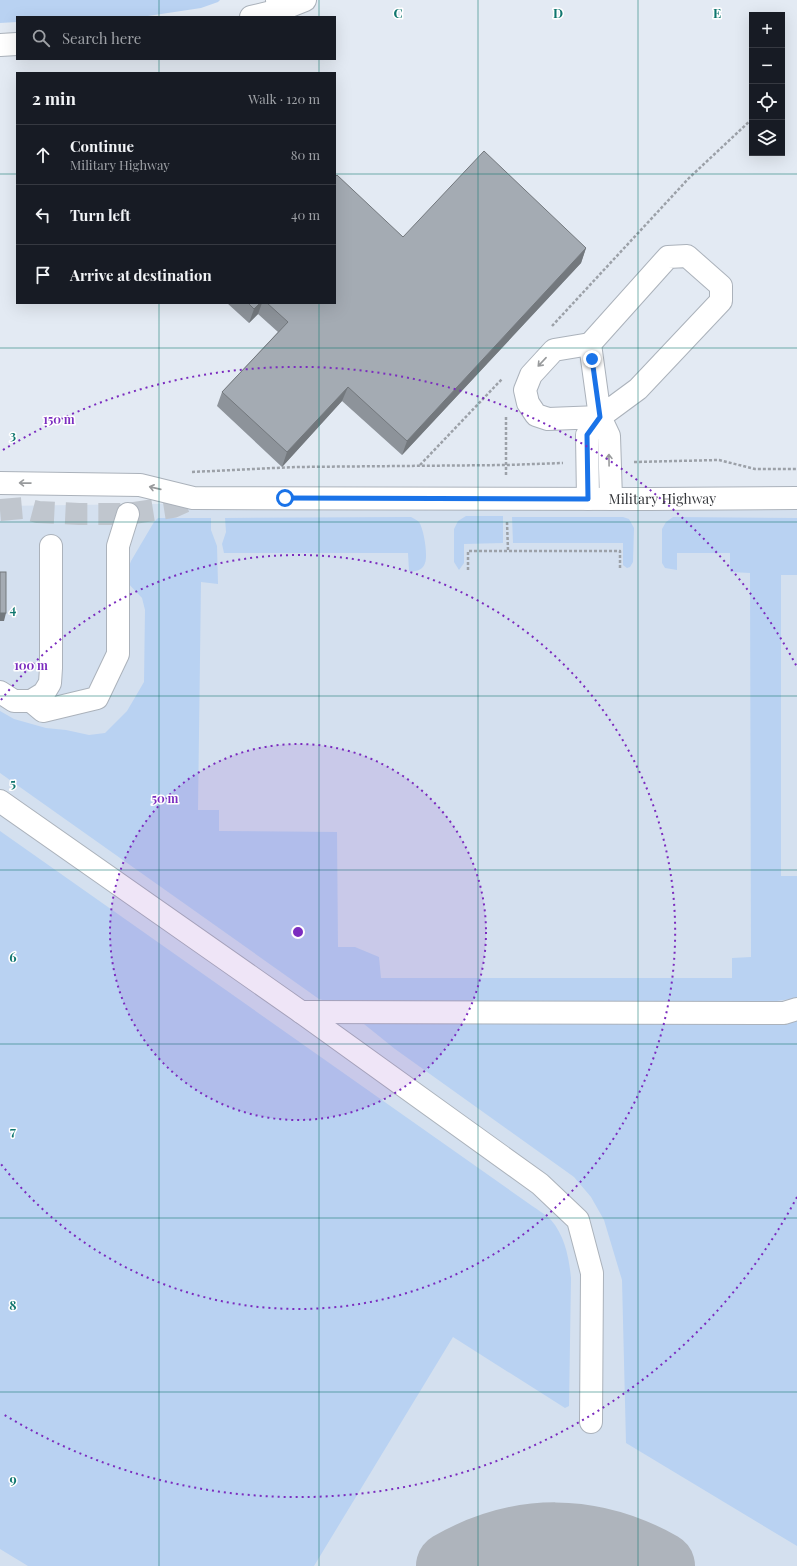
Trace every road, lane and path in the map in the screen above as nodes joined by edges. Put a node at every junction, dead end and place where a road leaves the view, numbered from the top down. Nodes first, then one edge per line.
1 (305, 0) edge
2 (278, 5) edge
3 (253, 16) edge
4 (16, 44) edge
5 (0, 45) edge
6 (590, 344) junction
7 (506, 376) dead end
8 (600, 417) junction
9 (609, 462) junction
10 (588, 463) junction
11 (420, 466) junction
12 (797, 468) edge
13 (185, 472) dead end
14 (0, 483) edge
15 (797, 498) edge
16 (588, 499) junction
17 (611, 499) junction
18 (128, 514) dead end
19 (51, 546) dead end
20 (468, 570) dead end
21 (620, 570) dead end
22 (0, 692) edge
23 (31, 701) junction
24 (0, 801) edge
25 (797, 1009) edge
26 (301, 1012) junction
27 (591, 1422) dead end

1 - 2 street
2 - 3 street
4 - 5 street
6 - 8 street
6 -> 8 street
6 - 8 street
7 - 11 path
9 -> 8 street
8 - 10 street
9 - 12 path
9 - 17 street
10 - 11 path
10 - 16 street
11 - 13 path
16 -> 14 street, Military Highway
15 - 17 street, Military Highway
16 - 17 street, Military Highway
18 - 23 street
19 - 23 street
20 - 21 path
22 - 23 street
24 - 26 street
25 - 26 street
26 - 27 street

